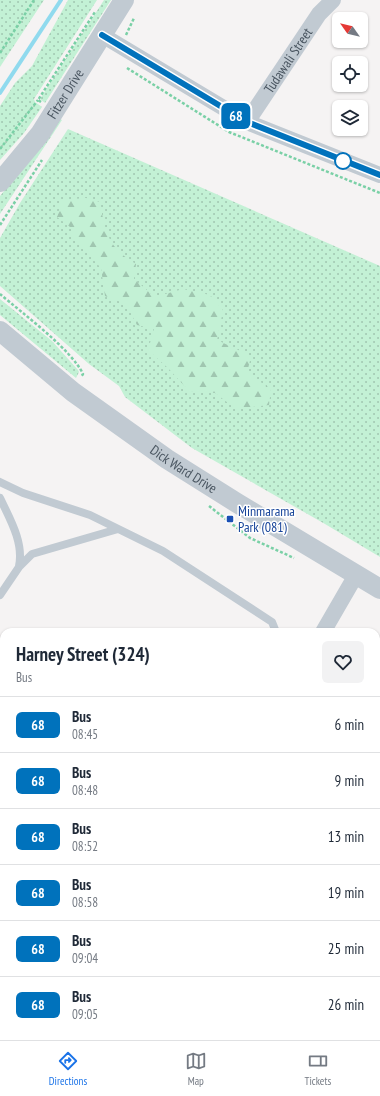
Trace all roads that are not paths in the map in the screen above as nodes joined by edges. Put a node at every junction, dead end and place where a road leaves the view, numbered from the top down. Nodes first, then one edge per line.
1 (124, 0) edge
2 (333, 0) edge
3 (102, 35) junction
4 (247, 122) junction
5 (380, 175) edge
6 (0, 182) edge
7 (0, 331) edge
8 (0, 482) edge
9 (0, 498) edge
10 (118, 529) junction
11 (19, 567) junction
12 (356, 575) junction
13 (380, 589) edge
14 (0, 595) edge
15 (274, 628) edge
16 (325, 628) edge

1 - 3 street, Fitzer Drive
2 - 4 street, Tudawali Street
3 - 4 street
3 - 6 street, Fitzer Drive
4 - 5 street
7 - 12 street, Dick Ward Drive
8 - 10 lane
9 - 11 lane
10 - 11 lane
10 - 15 lane
11 - 14 lane
12 - 13 street, Dick Ward Drive
12 - 16 street

